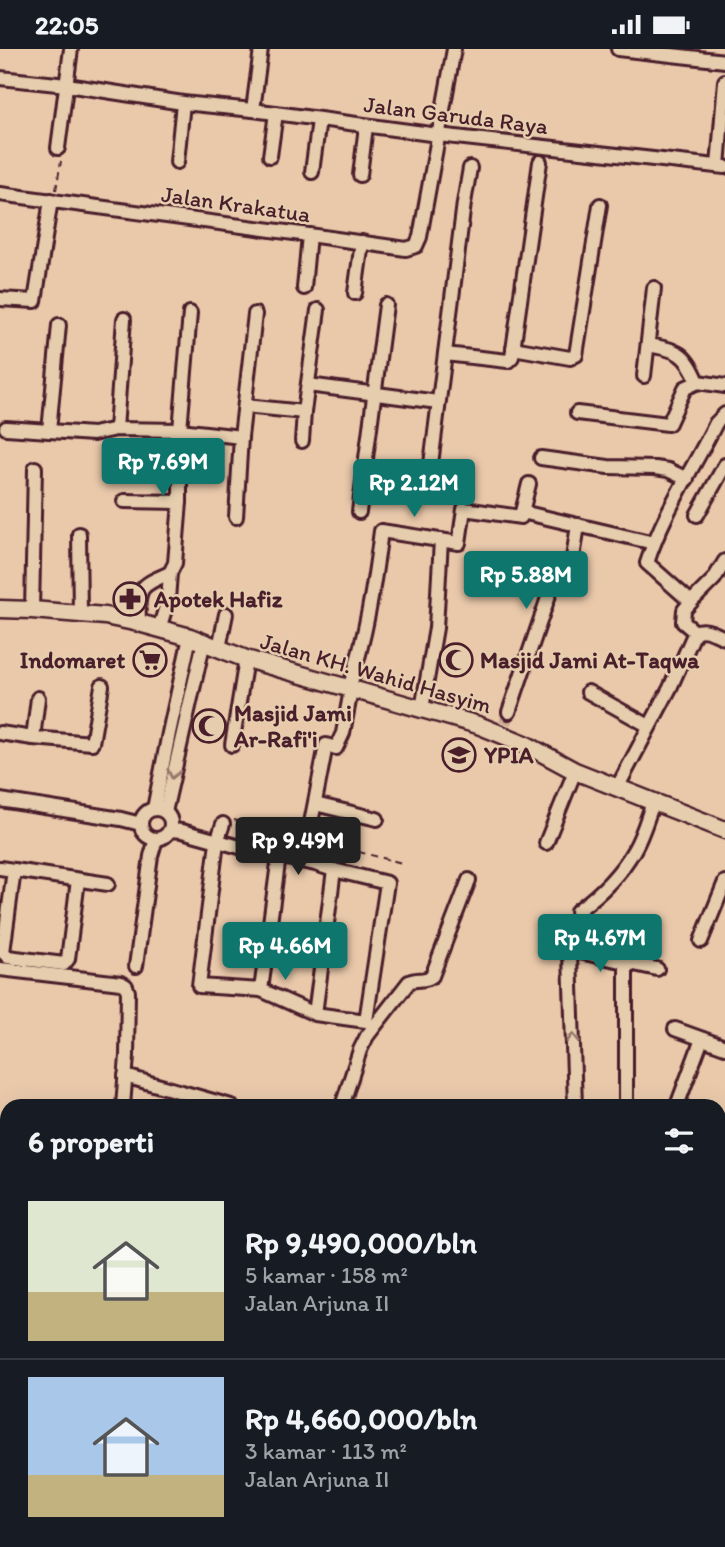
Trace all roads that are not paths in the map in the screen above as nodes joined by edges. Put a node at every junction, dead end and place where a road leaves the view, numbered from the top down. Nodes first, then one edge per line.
1 (71, 49) edge
2 (261, 49) edge
3 (454, 49) edge
4 (618, 49) edge
5 (725, 61) edge
6 (0, 78) edge
7 (725, 81) edge
8 (67, 85) junction
9 (183, 103) junction
10 (253, 110) junction
11 (276, 113) junction
12 (319, 120) junction
13 (366, 126) junction
14 (438, 135) junction
15 (58, 148) road end
16 (270, 156) dead end
17 (177, 162) dead end
18 (540, 162) dead end
19 (721, 167) edge
20 (470, 168) dead end
21 (312, 172) dead end
22 (360, 175) dead end
23 (0, 194) edge
24 (51, 200) junction
25 (600, 205) dead end
26 (309, 235) junction
27 (362, 242) junction
28 (304, 288) dead end
29 (654, 288) dead end
30 (355, 293) dead end
31 (0, 299) edge
32 (386, 305) dead end
33 (318, 310) dead end
34 (190, 313) dead end
35 (256, 314) dead end
36 (124, 319) dead end
37 (59, 324) dead end
38 (648, 345) junction
39 (513, 348) junction
40 (445, 353) junction
41 (644, 376) dead end
42 (698, 382) junction
43 (308, 385) junction
44 (725, 386) edge
45 (373, 393) junction
46 (438, 402) junction
47 (245, 406) junction
48 (304, 412) junction
49 (576, 413) dead end
50 (725, 414) edge
51 (6, 428) dead end
52 (116, 429) junction
53 (180, 430) junction
54 (49, 431) junction
55 (241, 437) junction
56 (302, 441) dead end
57 (541, 458) dead end
58 (431, 464) dead end
59 (725, 465) edge
60 (35, 468) dead end
61 (687, 479) junction
62 (529, 484) dead end
63 (124, 501) dead end
64 (180, 502) junction
65 (359, 512) dead end
66 (522, 512) junction
67 (697, 515) dead end
68 (236, 516) dead end
69 (578, 525) junction
70 (79, 534) dead end
71 (441, 540) junction
72 (653, 543) junction
73 (725, 561) edge
74 (170, 573) junction
75 (691, 602) junction
76 (0, 609) edge
77 (32, 610) junction
78 (80, 614) junction
79 (226, 614) dead end
80 (139, 623) junction
81 (159, 629) junction
82 (695, 632) junction
83 (725, 638) edge
84 (204, 642) junction
85 (246, 659) junction
86 (102, 686) dead end
87 (350, 689) junction
88 (588, 692) dead end
89 (38, 698) dead end
90 (422, 709) junction
91 (505, 723) junction
92 (649, 726) junction
93 (0, 733) edge
94 (33, 738) junction
95 (232, 745) dead end
96 (575, 771) junction
97 (617, 788) junction
98 (0, 800) edge
99 (653, 803) junction
100 (315, 804) junction
101 (160, 810) junction
102 (377, 819) dead end
103 (142, 821) junction
104 (223, 824) dead end
105 (310, 828) dead end
106 (174, 829) junction
107 (725, 830) edge
108 (153, 838) junction
109 (217, 842) junction
110 (546, 843) dead end
111 (279, 856) junction
112 (0, 868) edge
113 (14, 870) junction
114 (334, 870) junction
115 (78, 880) junction
116 (469, 880) dead end
117 (725, 882) edge
118 (108, 884) dead end
119 (578, 911) dead end
120 (701, 941) dead end
121 (626, 963) junction
122 (136, 965) dead end
123 (0, 969) edge
124 (657, 969) dead end
125 (261, 990) junction
126 (315, 1014) junction
127 (675, 1029) dead end
128 (702, 1039) junction
129 (725, 1047) edge
130 (125, 1076) junction
131 (123, 1099) edge
132 (206, 1099) edge
133 (344, 1099) edge
134 (575, 1099) edge
135 (626, 1099) edge
136 (680, 1099) edge

1 - 8 street
2 - 10 street
3 - 14 street
4 - 5 street
6 - 8 street, Jalan Garuda Raya
7 - 19 street
8 - 9 street, Jalan Garuda Raya
8 - 15 street
9 - 10 street, Jalan Garuda Raya
9 - 17 street
10 - 11 street, Jalan Garuda Raya
11 - 12 street, Jalan Garuda Raya
11 - 16 street
12 - 13 street, Jalan Garuda Raya
12 - 21 street
13 - 14 street, Jalan Garuda Raya
13 - 22 street
14 - 19 street, Jalan Garuda Raya
14 - 27 street, Jalan Krakatua
18 - 39 street
20 - 40 street
23 - 24 street, Jalan Krakatua
24 - 26 street, Jalan Krakatua
24 - 31 street
25 - 39 street
26 - 27 street, Jalan Krakatua
26 - 28 street
27 - 30 street
29 - 38 street
32 - 45 street
33 - 43 street
34 - 53 street
35 - 47 street
36 - 52 street
37 - 54 street
38 - 41 street
38 - 42 street
39 - 40 street
40 - 46 street
42 - 44 street
42 - 49 street
43 - 45 street
43 - 48 street
45 - 46 street
45 - 65 street
46 - 58 street
47 - 48 street
47 - 55 street
48 - 56 street
50 - 61 street
51 - 54 street
52 - 53 street
52 - 54 street
53 - 55 street
53 - 64 street
55 - 68 street
57 - 61 street
59 - 67 street
60 - 77 street
61 - 72 street
62 - 66 street
63 - 64 street
64 - 74 street
66 - 69 street
66 - 71 street
69 - 72 street
69 - 91 street
70 - 78 street
71 - 87 street
71 - 90 street
72 - 75 street
73 - 75 street
74 - 80 street
74 - 81 street
75 - 82 street
76 - 77 street, Jalan KH. Wahid Hasyim
77 - 78 street, Jalan KH. Wahid Hasyim
78 - 80 street, Jalan KH. Wahid Hasyim
79 - 84 street
80 - 81 street, Jalan KH. Wahid Hasyim
81 - 84 street, Jalan KH. Wahid Hasyim
82 - 83 street
82 - 92 street
84 - 85 street, Jalan KH. Wahid Hasyim
84 - 101 street
85 - 87 street, Jalan KH. Wahid Hasyim
85 - 95 street
86 - 94 street
87 - 90 street, Jalan KH. Wahid Hasyim
87 - 100 street
88 - 92 street
89 - 94 street
90 - 91 street, Jalan KH. Wahid Hasyim
91 - 96 street, Jalan KH. Wahid Hasyim
92 - 97 street
93 - 94 street
96 - 97 street, Jalan KH. Wahid Hasyim
96 - 110 street
97 - 99 street, Jalan KH. Wahid Hasyim
98 - 103 street
99 - 107 street, Jalan KH. Wahid Hasyim
99 - 119 street
100 - 102 street
100 - 105 street
101 - 103 street
101 - 106 street
103 - 108 street
104 - 109 street
106 - 108 street
106 - 109 street
108 - 122 street
109 - 111 street
109 - 125 street
111 - 114 street
111 - 125 street
112 - 113 street
113 - 115 street
113 - 115 street
114 - 126 street
114 - 126 street
115 - 118 street
116 - 133 street
117 - 120 street
121 - 124 street
134 -> 121 street
121 - 135 street
123 - 130 street
125 - 126 street
127 - 128 street
128 - 129 street
128 - 136 street
130 - 131 street
130 - 132 street

